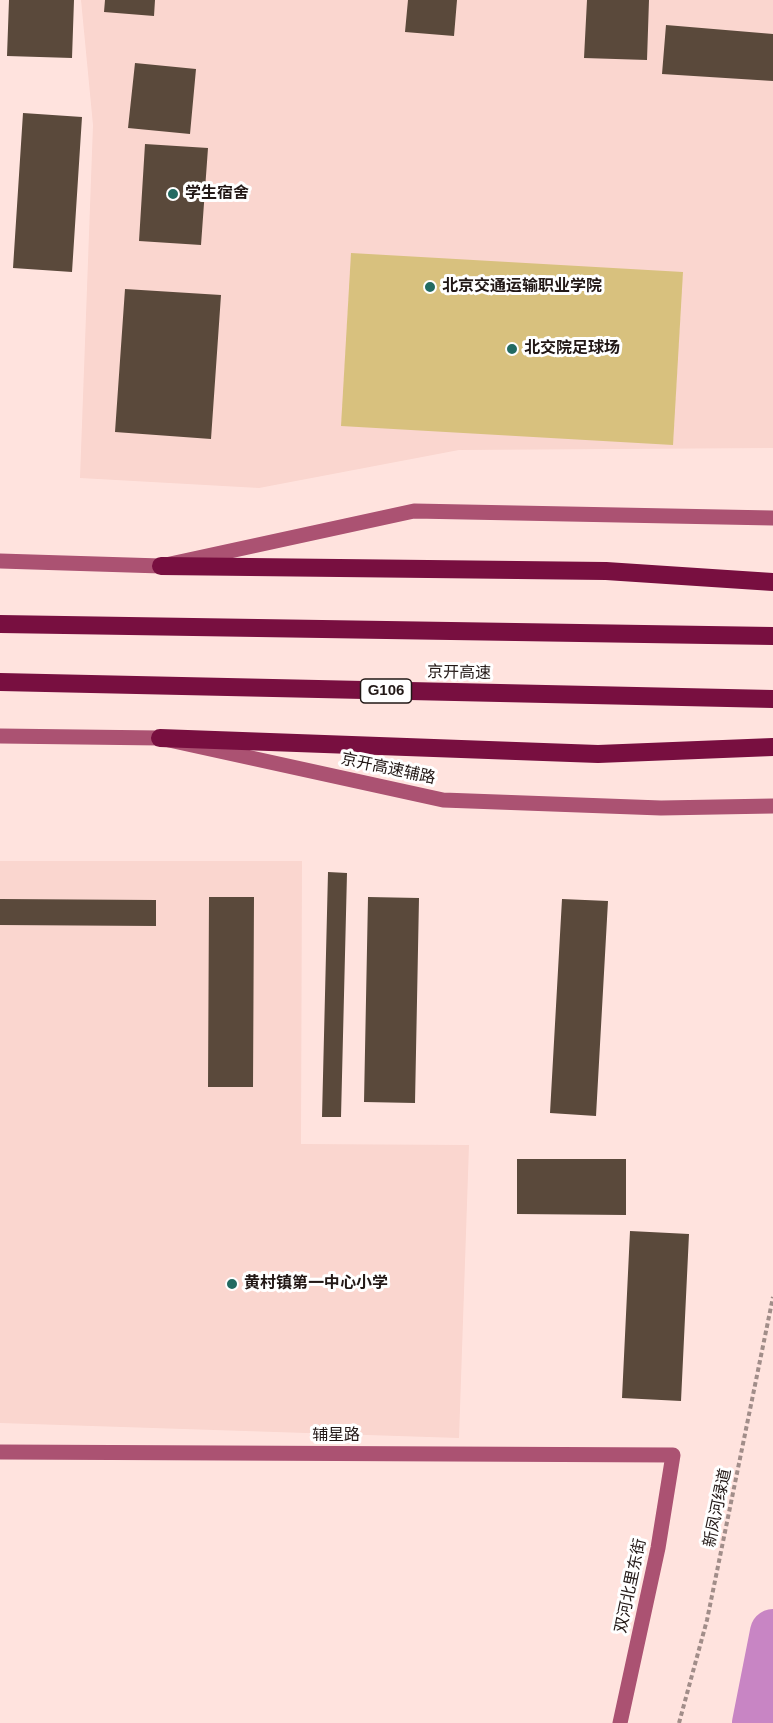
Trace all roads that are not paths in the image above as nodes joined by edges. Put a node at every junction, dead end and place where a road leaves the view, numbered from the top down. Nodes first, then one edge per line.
1 (773, 518) edge
2 (0, 561) edge
3 (161, 566) junction
4 (773, 582) edge
5 (0, 624) edge
6 (773, 636) edge
7 (0, 682) edge
8 (773, 699) edge
9 (0, 736) edge
10 (160, 738) junction
11 (773, 747) edge
12 (773, 806) edge
13 (0, 1452) edge
14 (673, 1455) joint
15 (620, 1723) edge

1 - 3 main road
2 - 3 main road
3 - 4 highway
5 - 6 highway
7 - 8 highway, 京开高速 / G106
9 - 10 main road, 京开高速辅路
10 - 11 highway
10 - 12 main road, 京开高速辅路
13 - 14 main road, 辅星路
14 - 15 main road, 双河北里东街

